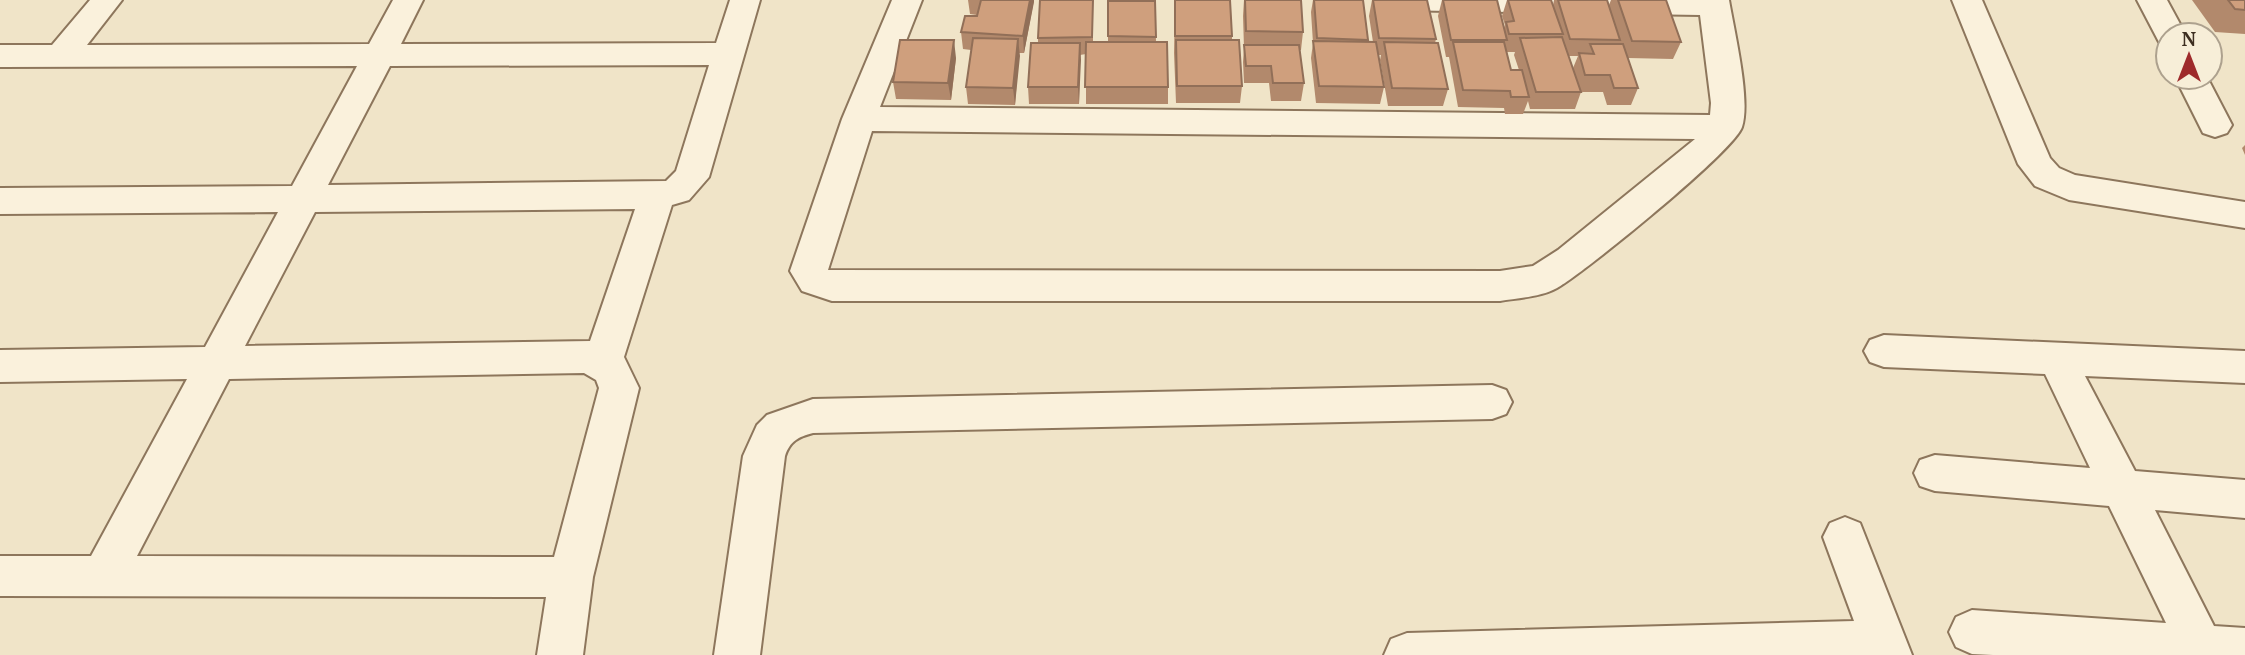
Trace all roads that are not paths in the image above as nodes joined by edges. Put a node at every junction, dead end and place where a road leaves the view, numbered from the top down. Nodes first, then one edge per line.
1 (107, 0) edge
2 (408, 0) edge
3 (746, 0) edge
4 (907, 0) edge
5 (1391, 0) edge
6 (1967, 0) edge
7 (2152, 0) edge
8 (1714, 2) edge
9 (2163, 21) edge
10 (729, 54) junction
11 (379, 55) junction
12 (0, 56) edge
13 (61, 56) junction
14 (2198, 91) edge
15 (859, 119) junction
16 (2215, 125) dead end
17 (1725, 127) junction
18 (656, 196) junction
19 (303, 199) junction
20 (0, 201) edge
21 (2245, 215) edge
22 (1884, 351) dead end
23 (2057, 359) junction
24 (216, 364) junction
25 (0, 366) edge
26 (611, 369) junction
27 (2241, 375) edge
28 (1492, 402) dead end
29 (1936, 473) dead end
30 (2123, 488) junction
31 (2245, 499) edge
32 (1846, 537) dead end
33 (0, 576) edge
34 (104, 576) junction
35 (570, 578) junction
36 (1972, 632) dead end
37 (1886, 649) edge
38 (2245, 650) edge
39 (2203, 651) edge
40 (560, 655) edge
41 (737, 655) edge
42 (1407, 655) edge

1 - 13 street
2 - 11 street
3 - 10 street
4 - 15 street
5 - 8 street
6 - 21 street
7 - 9 street
8 - 17 street
10 - 11 street
10 - 18 street
11 - 13 street
11 - 19 street
12 - 13 street
14 - 16 street
15 - 17 street
15 - 17 street
18 - 19 street
18 - 26 street
19 - 20 street
19 - 24 street
22 - 23 street
23 - 27 street
23 - 30 street
24 - 25 street
24 - 26 street
24 - 34 street
26 - 35 street
28 - 41 street
29 - 30 street
30 - 31 street
30 - 39 street
32 - 37 street
33 - 34 street
34 - 35 street
35 - 40 street
36 - 39 street
37 - 42 street
38 - 39 street

